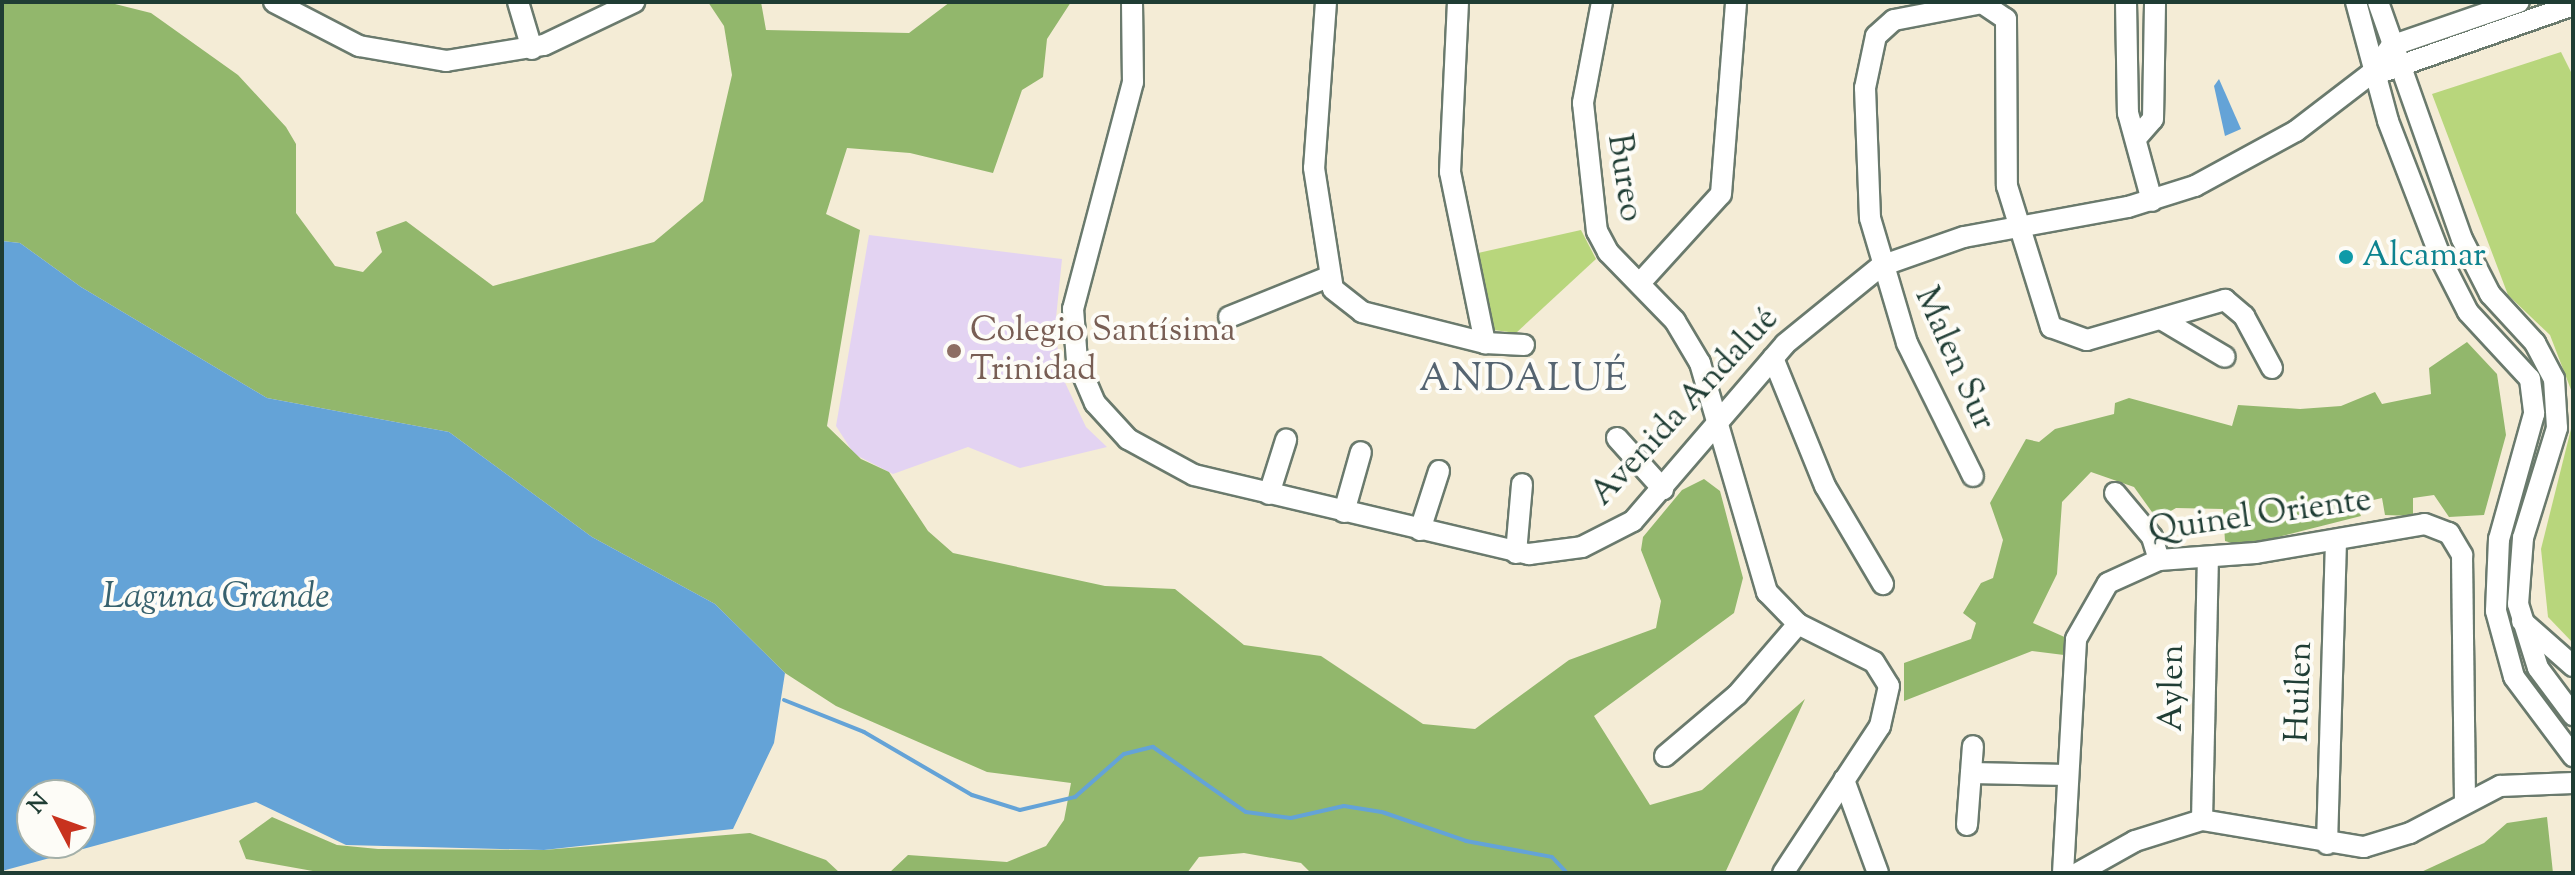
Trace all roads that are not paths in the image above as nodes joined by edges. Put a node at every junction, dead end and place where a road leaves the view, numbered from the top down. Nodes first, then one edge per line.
1 (274, 2) edge
2 (518, 2) edge
3 (634, 2) edge
4 (1132, 2) edge
5 (1326, 2) edge
6 (1458, 2) edge
7 (1602, 2) edge
8 (1736, 2) edge
9 (2126, 2) edge
10 (2155, 2) edge
11 (2356, 2) edge
12 (2378, 2) edge
13 (2519, 2) edge
14 (2573, 5) edge
15 (2391, 46) junction
16 (532, 49) junction
17 (2398, 70) junction
18 (2373, 72) junction
19 (2139, 135) junction
20 (2152, 201) junction
21 (2015, 227) junction
22 (1881, 266) junction
23 (1328, 277) junction
24 (1640, 283) junction
25 (1229, 317) dead end
26 (2161, 319) junction
27 (1485, 343) junction
28 (1524, 345) dead end
29 (2225, 357) dead end
30 (1773, 358) junction
31 (2272, 368) dead end
32 (1718, 423) junction
33 (1617, 438) dead end
34 (1286, 440) dead end
35 (1361, 452) dead end
36 (1691, 454) junction
37 (1729, 465) junction
38 (1439, 471) dead end
39 (1973, 476) dead end
40 (1522, 484) dead end
41 (1663, 489) junction
42 (2115, 493) dead end
43 (1269, 494) junction
44 (1344, 512) junction
45 (1420, 530) junction
46 (2336, 541) junction
47 (1516, 553) junction
48 (2208, 557) junction
49 (2159, 560) junction
50 (1883, 584) dead end
51 (2522, 621) junction
52 (1798, 624) junction
53 (2498, 624) junction
54 (2572, 665) edge
55 (2546, 682) junction
56 (2573, 715) edge
57 (1973, 746) dead end
58 (1665, 756) dead end
59 (2573, 756) edge
60 (1971, 773) junction
61 (2067, 775) junction
62 (1844, 780) junction
63 (2573, 783) edge
64 (2465, 802) junction
65 (2202, 820) junction
66 (1967, 825) dead end
67 (2327, 844) junction
68 (1783, 873) edge
69 (1878, 873) edge
70 (2063, 873) edge
71 (2078, 873) edge

1 - 16 street
2 - 16 street
3 - 16 street
4 - 43 street, Avenida Andalué
5 - 23 street
6 - 27 street
7 - 24 street, Bureo
8 - 24 street
9 - 19 street
10 - 19 street
11 - 18 street
12 - 15 street
13 - 15 street
14 - 17 street
15 - 17 street
15 - 18 street
17 - 18 street
17 - 51 street
18 - 20 street, Avenida Andalué
18 - 53 street
19 - 20 street
20 - 21 street, Avenida Andalué
21 - 22 street, Avenida Andalué
21 - 22 street, Malen Sur
21 - 26 street
22 - 30 street, Avenida Andalué
22 - 39 street, Malen Sur
23 - 25 street
23 - 27 street
24 - 32 street, Bureo
26 - 29 street
26 - 31 street
27 - 28 street
30 - 32 street, Avenida Andalué
30 - 50 street
32 - 36 street, Avenida Andalué
32 - 37 street, Bureo
33 - 41 street
34 - 43 street
35 - 44 street
36 - 37 street
36 - 41 street, Avenida Andalué
37 - 52 street, Bureo
38 - 45 street
40 - 47 street
41 - 47 street, Avenida Andalué
42 - 49 street
43 - 44 street, Avenida Andalué
44 - 45 street, Avenida Andalué
45 - 47 street, Avenida Andalué
46 - 48 street, Quinel Oriente
46 - 64 street, Quinel Oriente
46 - 67 street, Huilen
48 - 49 street, Quinel Oriente
48 - 65 street, Aylen
49 - 61 street, Quinel Oriente
51 - 53 street
51 - 54 street
51 - 55 street
52 - 58 street
52 - 62 street
53 - 59 street
54 - 55 street
55 - 56 street
57 - 60 street
60 - 61 street
60 - 66 street
61 - 70 street, Quinel Oriente
62 - 68 street
62 - 69 street
63 - 64 street
64 - 67 street
65 - 67 street
65 - 71 street

